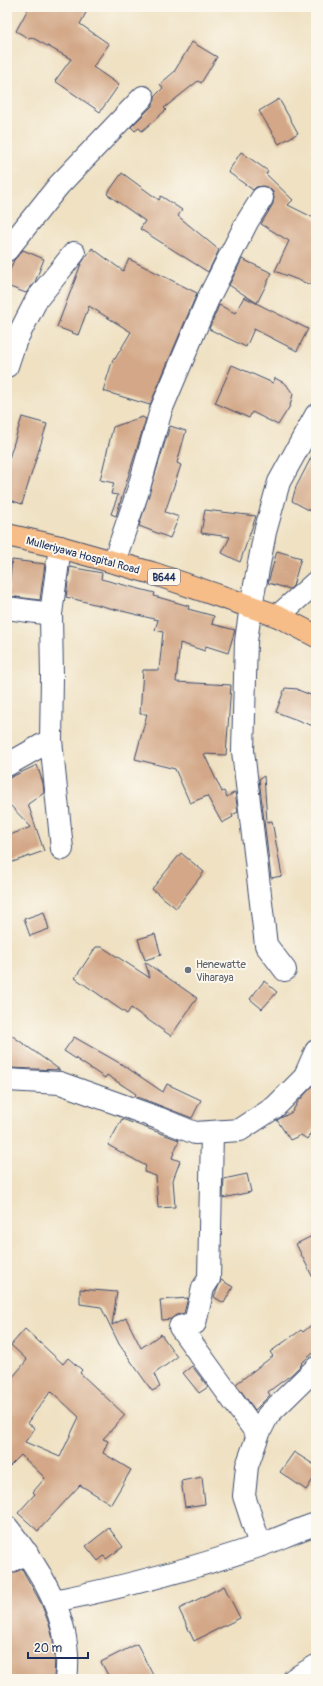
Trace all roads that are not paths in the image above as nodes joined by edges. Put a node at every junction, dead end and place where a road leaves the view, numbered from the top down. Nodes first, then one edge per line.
1 (143, 97) dead end
2 (262, 198) dead end
3 (7, 250) edge
4 (74, 253) dead end
5 (7, 366) edge
6 (316, 415) edge
7 (7, 535) edge
8 (60, 547) junction
9 (114, 562) junction
10 (316, 582) edge
11 (251, 606) junction
12 (7, 608) edge
13 (51, 614) junction
14 (278, 616) junction
15 (316, 636) edge
16 (51, 740) junction
17 (7, 765) edge
18 (62, 849) dead end
19 (285, 970) dead end
20 (316, 1051) edge
21 (7, 1080) edge
22 (212, 1132) junction
23 (316, 1368) edge
24 (258, 1435) junction
25 (316, 1524) edge
26 (7, 1527) edge
27 (260, 1545) junction
28 (27, 1553) junction
29 (7, 1563) edge
30 (54, 1602) junction
31 (316, 1666) edge
32 (66, 1679) edge
33 (294, 1679) edge

1 - 3 street
2 - 9 street
4 - 5 street
6 - 11 street
7 - 8 main road, Mulleriyawa Hospital Road / B644
8 - 9 main road, Mulleriyawa Hospital Road / B644
8 - 13 street
9 - 11 main road, Mulleriyawa Hospital Road / B644
10 - 14 street
11 - 14 main road, Mulleriyawa Hospital Road / B644
11 - 19 street
12 - 13 street
13 - 16 street
14 - 15 main road, Mulleriyawa Hospital Road / B644
16 - 17 street
16 - 18 street
20 - 22 street
21 - 22 street
22 - 24 street
23 - 24 street
24 - 27 street
25 - 27 street
26 - 28 street
27 - 30 street
28 - 29 street
28 - 30 street
30 - 32 street
31 - 33 street

